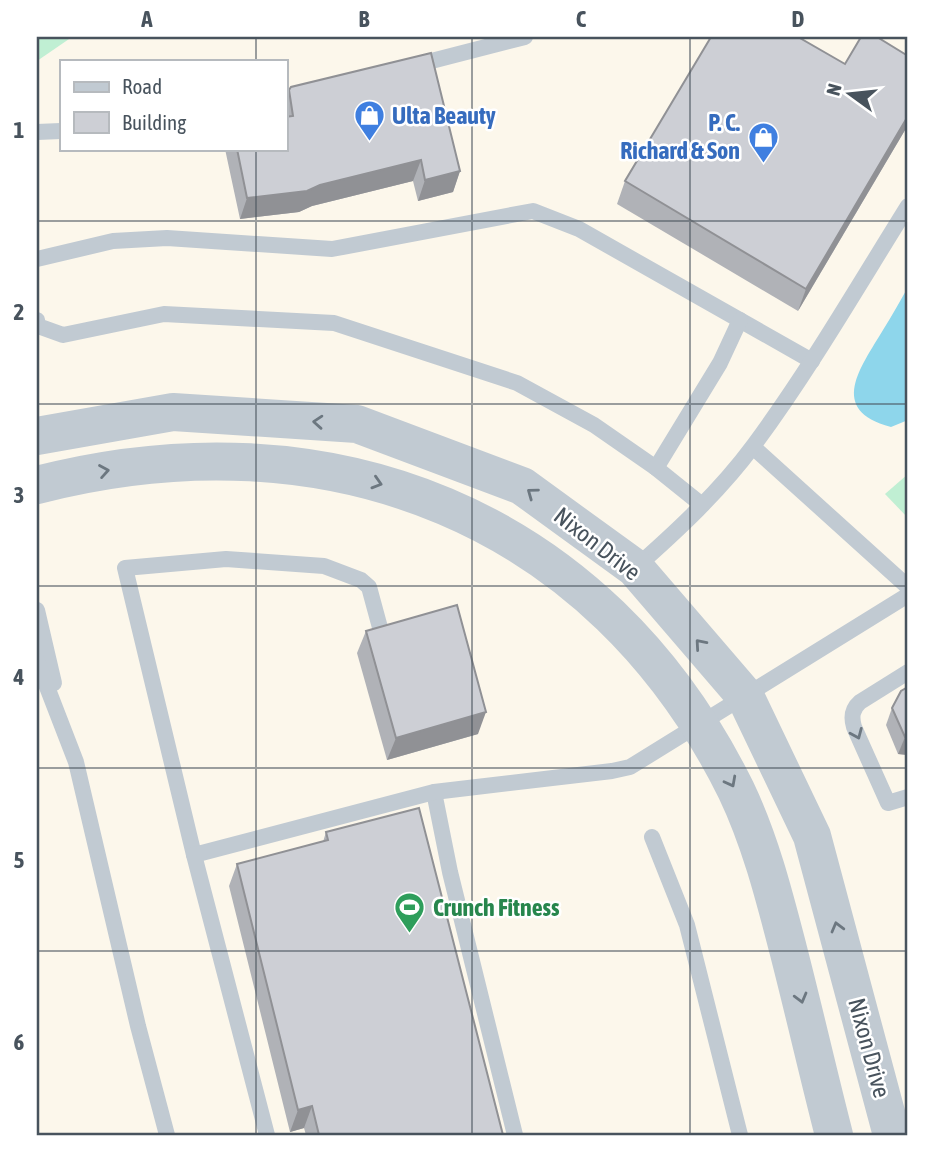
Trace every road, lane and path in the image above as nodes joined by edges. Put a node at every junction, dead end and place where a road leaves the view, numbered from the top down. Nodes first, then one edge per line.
1 (525, 37) edge
2 (391, 71) edge
3 (60, 131) edge
4 (37, 132) edge
5 (908, 206) edge
6 (37, 259) edge
7 (37, 320) edge
8 (740, 320) junction
9 (812, 361) junction
10 (37, 436) edge
11 (753, 447) junction
12 (656, 468) junction
13 (37, 485) edge
14 (702, 505) junction
15 (635, 568) junction
16 (908, 587) edge
17 (908, 594) edge
18 (37, 610) edge
19 (382, 635) edge
20 (37, 661) edge
21 (908, 672) edge
22 (745, 696) junction
23 (698, 723) junction
24 (67, 736) junction
25 (434, 792) junction
26 (908, 797) edge
27 (652, 837) dead end
28 (194, 855) junction
29 (167, 1135) edge
30 (267, 1135) edge
31 (515, 1135) edge
32 (740, 1135) edge
33 (834, 1135) edge
34 (892, 1135) edge

1 - 2 lane
3 - 4 lane
5 - 9 lane
6 - 8 lane
7 - 12 lane
8 - 9 lane
8 - 12 lane
9 - 11 lane
15 -> 10 street, Nixon Drive
11 - 14 lane
11 - 16 lane
12 - 14 lane
13 -> 23 street, Nixon Drive
14 - 15 lane
22 -> 15 street, Nixon Drive
17 - 22 lane
18 - 24 lane
19 - 28 lane
20 - 24 lane
21 -> 26 lane
22 - 23 lane
34 -> 22 street, Nixon Drive
23 - 25 lane
23 -> 33 street, Nixon Drive
24 - 29 lane
25 - 28 lane
25 - 31 lane
27 - 32 lane
28 - 30 lane

